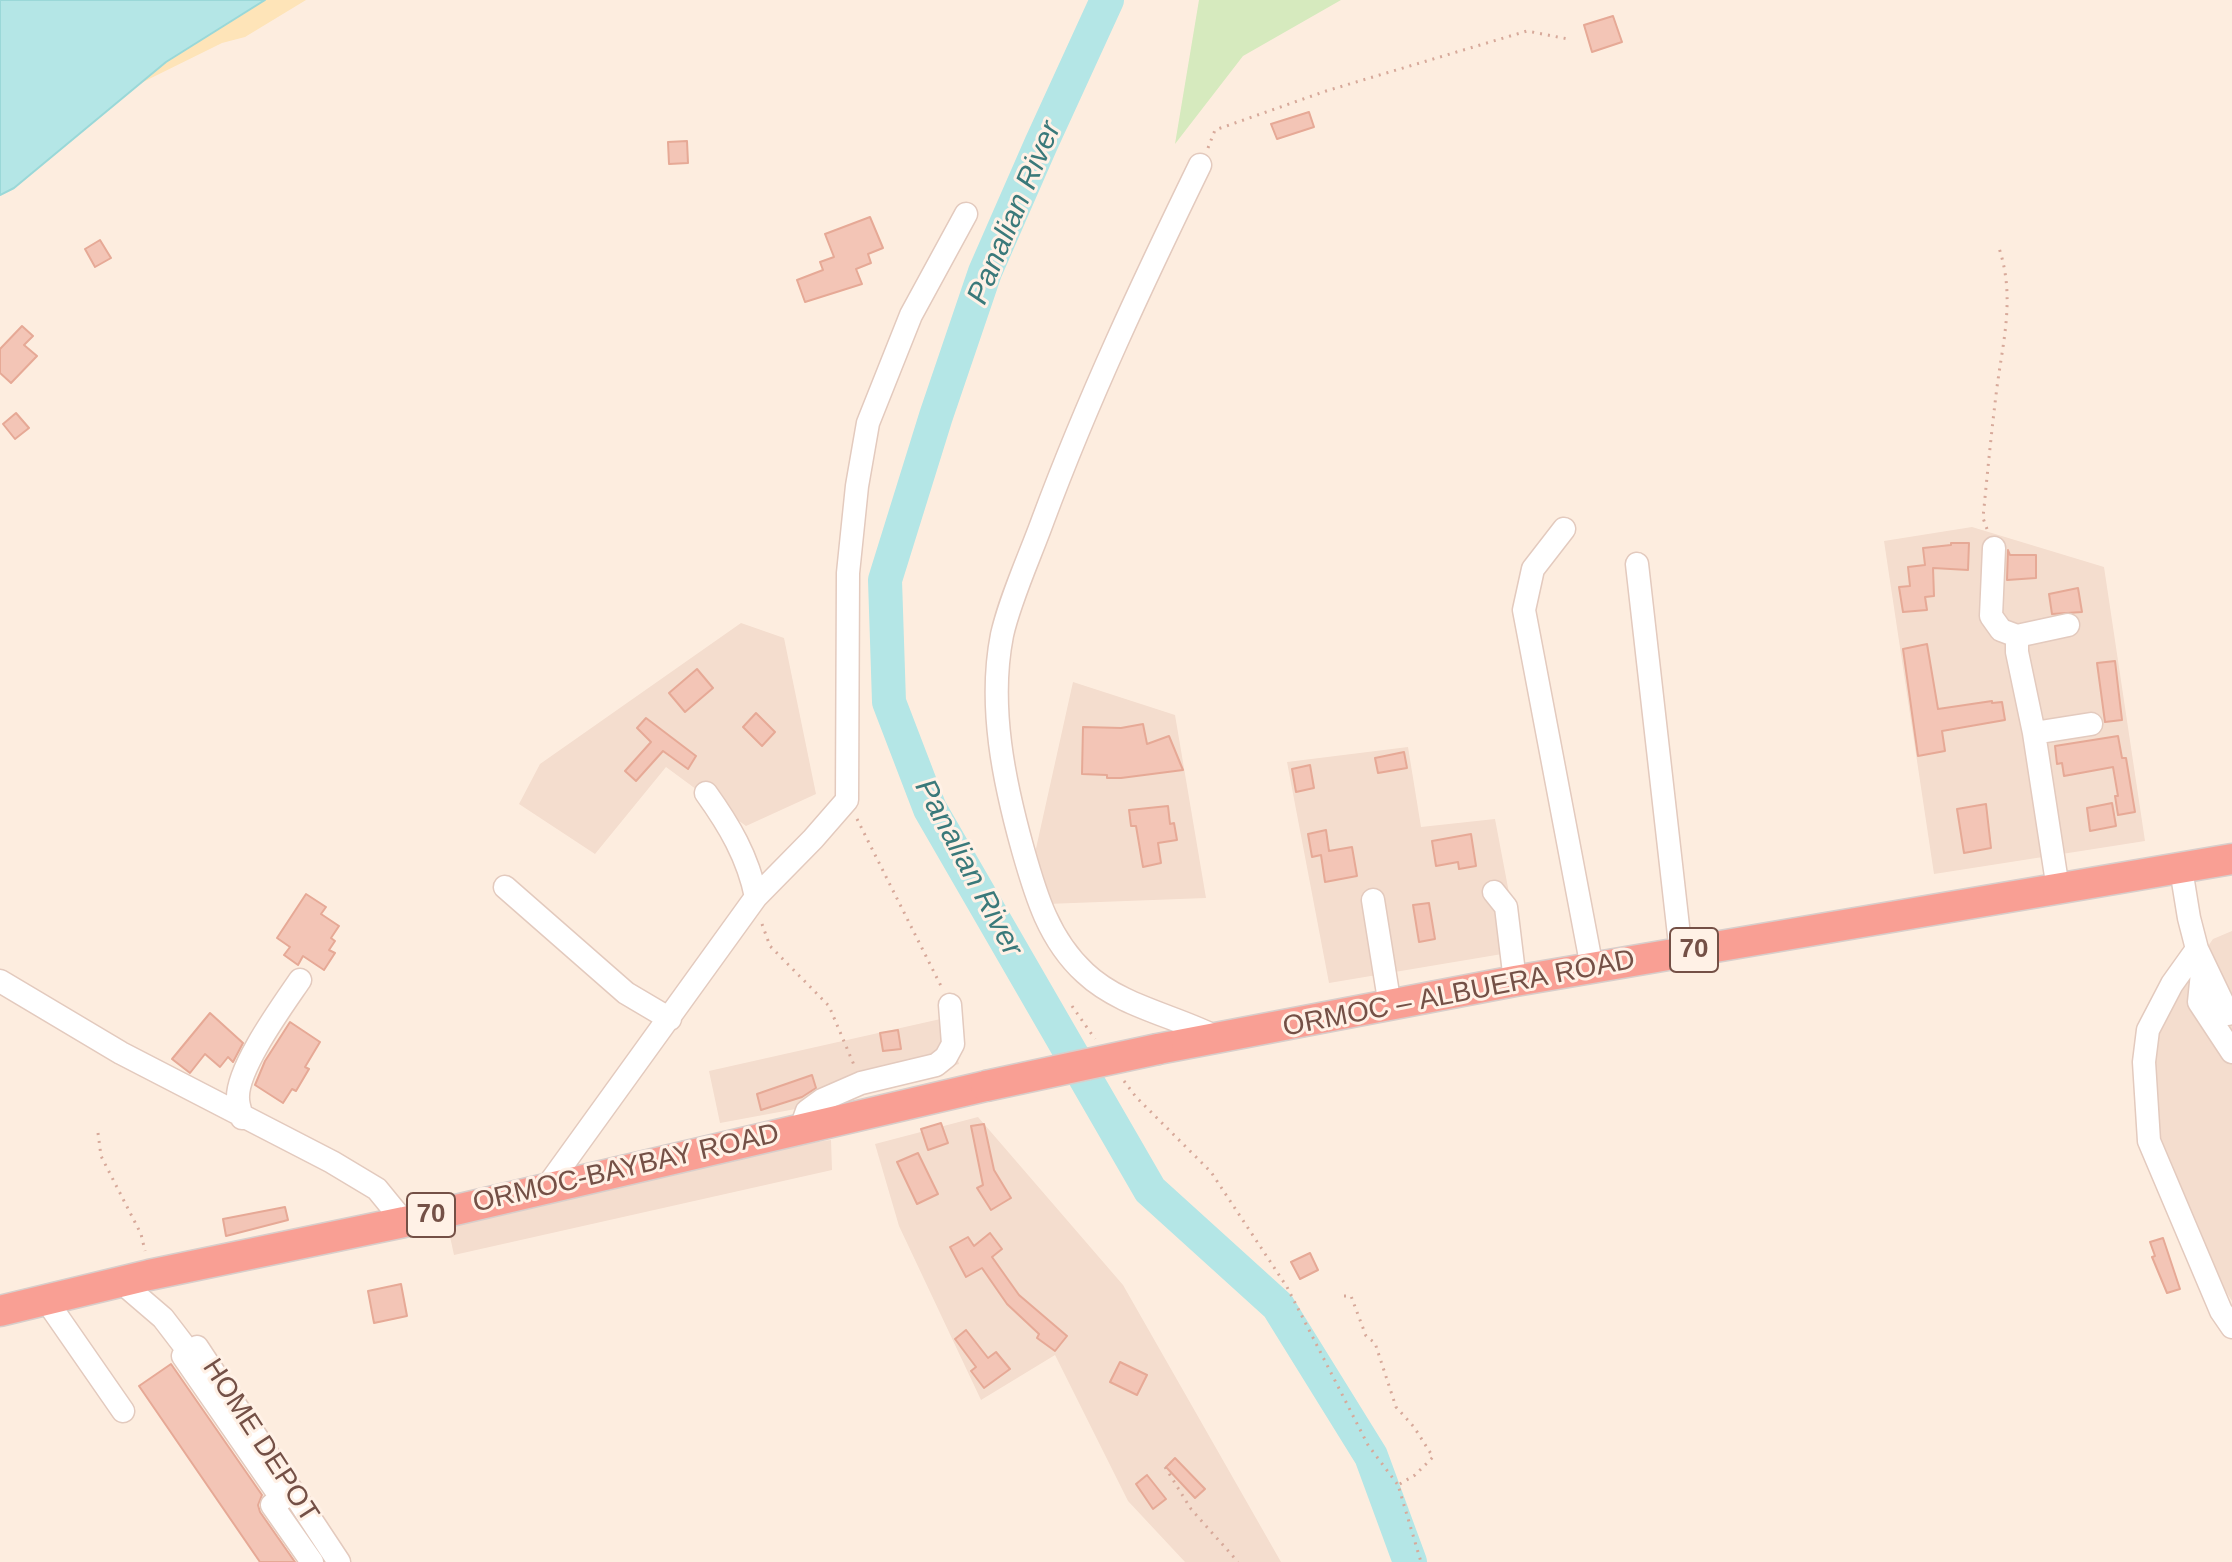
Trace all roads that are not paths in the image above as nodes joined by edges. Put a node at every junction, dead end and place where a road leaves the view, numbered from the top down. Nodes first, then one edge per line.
1 (1200, 165) road end
2 (966, 214) dead end
3 (1564, 529) dead end
4 (1994, 548) road end
5 (1637, 564) dead end
6 (2068, 625) dead end
7 (2017, 636) junction
8 (2091, 724) dead end
9 (2034, 733) junction
10 (706, 793) dead end
11 (2232, 859) edge
12 (2181, 869) junction
13 (505, 887) dead end
14 (2058, 889) junction
15 (1494, 892) dead end
16 (756, 897) junction
17 (1373, 900) dead end
18 (1681, 953) junction
19 (2200, 955) junction
20 (1592, 968) junction
21 (300, 980) dead end
22 (0, 981) edge
23 (1515, 981) junction
24 (950, 1005) road end
25 (1390, 1006) junction
26 (2230, 1013) edge
27 (670, 1019) junction
28 (1221, 1039) junction
29 (2230, 1046) edge
30 (1158, 1049) joint
31 (242, 1118) junction
32 (801, 1128) junction
33 (546, 1188) junction
34 (404, 1222) junction
35 (135, 1278) junction
36 (46, 1300) junction
37 (0, 1311) edge
38 (2232, 1327) edge
39 (189, 1352) junction
40 (123, 1411) dead end
41 (312, 1562) edge
42 (339, 1562) edge

1 - 28 street
2 - 16 street
3 - 20 street
4 - 7 street
5 - 18 street
6 - 7 street
7 - 9 street
8 - 9 street
9 - 14 street
10 - 16 street
11 - 12 highway, ORMOC – ALBUERA ROAD / 70
12 - 14 highway, ORMOC – ALBUERA ROAD / 70
12 - 19 street
13 - 27 street
14 - 18 highway, ORMOC – ALBUERA ROAD / 70
15 - 23 street
16 - 27 street
17 - 25 street
18 - 20 highway, ORMOC – ALBUERA ROAD / 70
19 - 26 street
19 - 29 street
19 - 38 street
20 - 23 highway, ORMOC – ALBUERA ROAD / 70
21 - 31 street
22 - 31 street
23 - 25 highway, ORMOC – ALBUERA ROAD / 70
24 - 32 street
25 - 28 highway, ORMOC – ALBUERA ROAD / 70
26 - 29 street
27 - 33 street
28 - 30 highway, ORMOC – ALBUERA ROAD / 70
30 - 32 highway, ORMOC-BAYBAY ROAD / 70, bridge
31 - 34 street
32 - 33 highway, ORMOC-BAYBAY ROAD / 70
33 - 34 highway, ORMOC-BAYBAY ROAD / 70
34 - 35 highway, ORMOC-BAYBAY ROAD / 70
35 - 36 highway, ORMOC-BAYBAY ROAD / 70
35 - 39 street
36 - 37 highway, ORMOC-BAYBAY ROAD / 70
36 - 40 street
39 - 41 street, HOME DEPOT
39 - 42 street, HOME DEPOT

